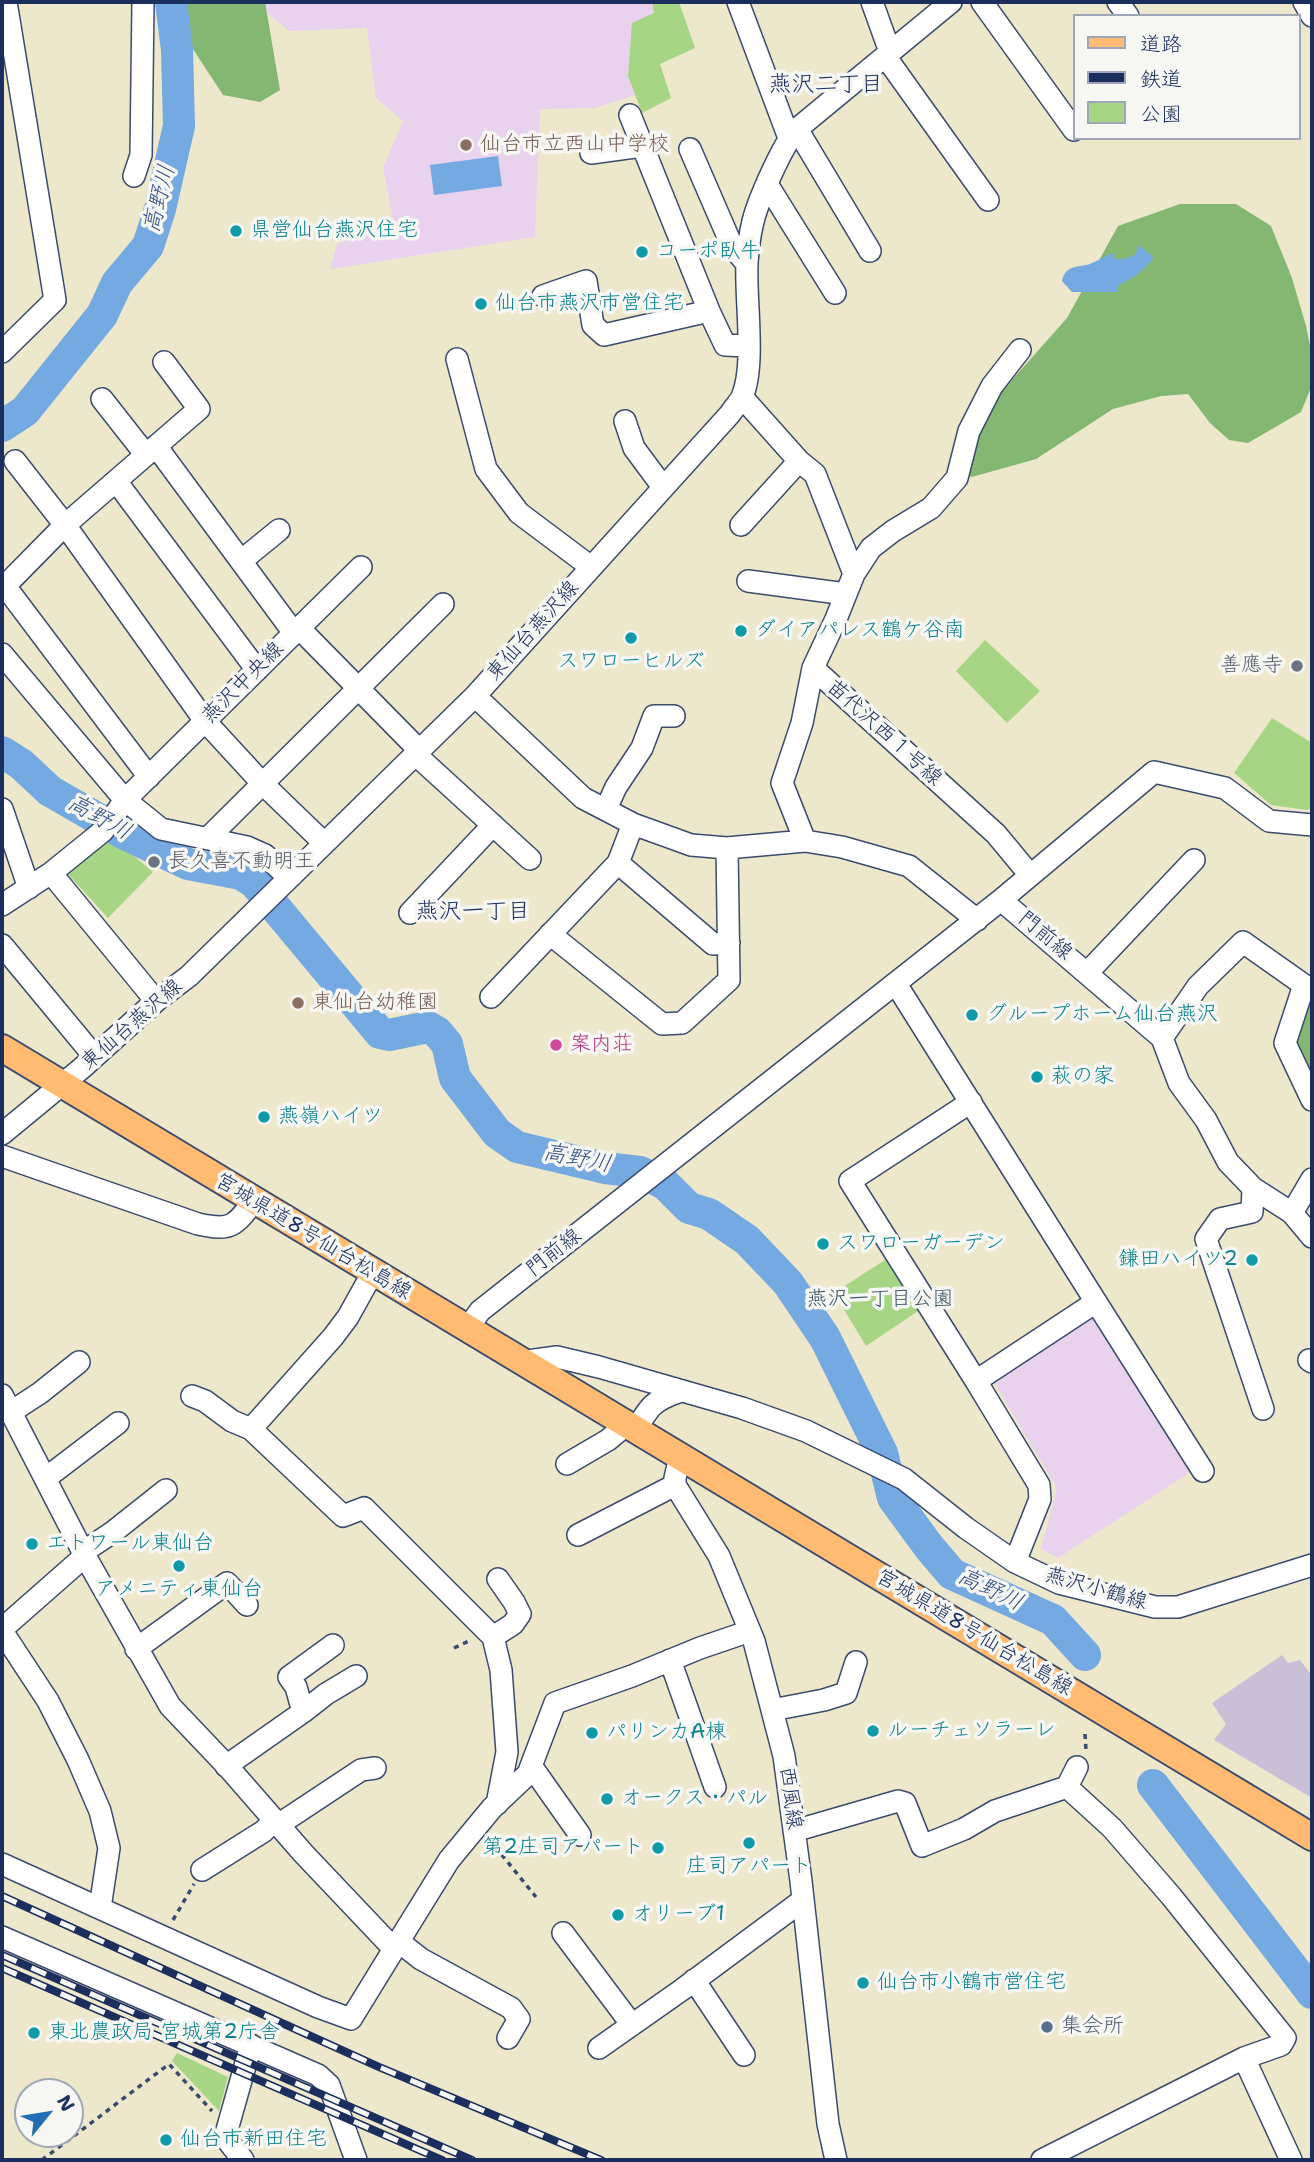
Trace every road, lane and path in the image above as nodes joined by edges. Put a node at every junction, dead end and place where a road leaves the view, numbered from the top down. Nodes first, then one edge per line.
1 (6, 2) edge
2 (143, 2) edge
3 (738, 2) edge
4 (872, 2) edge
5 (951, 2) edge
6 (982, 2) edge
7 (1304, 2) edge
8 (1312, 16) edge
9 (888, 54) junction
10 (629, 115) dead end
11 (1072, 127) edge
12 (793, 133) junction
13 (642, 146) junction
14 (690, 149) dead end
15 (591, 153) dead end
16 (134, 176) dead end
17 (767, 184) junction
18 (988, 200) dead end
19 (870, 251) dead end
20 (747, 264) junction
21 (835, 293) dead end
22 (543, 296) dead end
23 (709, 311) junction
24 (748, 346) junction
25 (1020, 350) dead end
26 (2, 352) edge
27 (457, 359) dead end
28 (164, 362) dead end
29 (742, 397) junction
30 (102, 399) dead end
31 (625, 421) dead end
32 (151, 450) junction
33 (15, 461) dead end
34 (799, 461) junction
35 (116, 481) junction
36 (663, 487) junction
37 (65, 525) junction
38 (741, 525) dead end
39 (279, 530) dead end
40 (241, 561) junction
41 (361, 567) dead end
42 (591, 567) junction
43 (854, 574) junction
44 (748, 581) dead end
45 (4, 588) edge
46 (846, 594) junction
47 (443, 604) dead end
48 (296, 631) junction
49 (2, 654) edge
50 (813, 668) junction
51 (257, 670) junction
52 (358, 688) junction
53 (475, 696) junction
54 (674, 716) dead end
55 (205, 721) junction
56 (417, 752) junction
57 (149, 777) junction
58 (262, 783) junction
59 (120, 806) junction
60 (2, 809) edge
61 (606, 809) junction
62 (633, 824) junction
63 (493, 825) junction
64 (1312, 825) edge
65 (208, 838) junction
66 (805, 841) junction
67 (324, 843) junction
68 (727, 848) junction
69 (530, 859) dead end
70 (1194, 860) dead end
71 (618, 863) junction
72 (51, 873) junction
73 (1030, 875) junction
74 (282, 884) junction
75 (29, 888) junction
76 (1001, 900) junction
77 (2, 905) edge
78 (410, 914) dead end
79 (977, 920) junction
80 (550, 934) junction
81 (729, 943) junction
82 (2, 944) edge
83 (1088, 972) junction
84 (896, 984) junction
85 (1308, 986) edge
86 (491, 997) dead end
87 (156, 1000) junction
88 (1162, 1038) junction
89 (2, 1048) edge
90 (94, 1056) junction
91 (62, 1085) junction
92 (1312, 1100) edge
93 (971, 1102) junction
94 (2, 1135) edge
95 (5, 1163) edge
96 (1312, 1180) edge
97 (1253, 1188) junction
98 (254, 1201) junction
99 (1292, 1213) junction
100 (1312, 1237) edge
101 (373, 1272) junction
102 (1096, 1301) junction
103 (467, 1329) junction
104 (79, 1362) dead end
105 (520, 1362) junction
106 (976, 1381) junction
107 (681, 1391) junction
108 (192, 1396) dead end
109 (6, 1404) edge
110 (1262, 1409) dead end
111 (118, 1423) dead end
112 (630, 1428) junction
113 (251, 1429) junction
114 (680, 1457) junction
115 (566, 1464) dead end
116 (1203, 1471) dead end
117 (46, 1478) junction
118 (675, 1485) junction
119 (166, 1490) dead end
120 (578, 1535) dead end
121 (84, 1554) junction
122 (1014, 1562) junction
123 (1310, 1571) edge
124 (498, 1579) dead end
125 (247, 1605) dead end
126 (2, 1630) edge
127 (750, 1630) junction
128 (493, 1637) junction
129 (333, 1645) dead end
130 (136, 1649) junction
131 (670, 1660) junction
132 (856, 1662) dead end
133 (356, 1676) dead end
134 (772, 1710) junction
135 (303, 1712) junction
136 (226, 1766) junction
137 (532, 1767) junction
138 (1077, 1767) dead end
139 (375, 1768) dead end
140 (715, 1787) dead end
141 (1067, 1787) junction
142 (497, 1804) junction
143 (276, 1822) junction
144 (478, 1825) junction
145 (794, 1831) junction
146 (580, 1835) dead end
147 (1312, 1837) edge
148 (2, 1864) edge
149 (202, 1870) joint
150 (536, 1897) dead end
151 (803, 1899) junction
152 (100, 1908) junction
153 (563, 1933) dead end
154 (2, 1937) edge
155 (164, 1937) junction
156 (396, 1945) junction
157 (694, 1980) junction
158 (632, 2025) junction
159 (508, 2038) dead end
160 (251, 2045) junction
161 (599, 2048) dead end
162 (744, 2055) dead end
163 (1244, 2058) junction
164 (228, 2129) junction
165 (1073, 2154) edge
166 (42, 2160) edge
167 (243, 2160) edge
168 (356, 2160) edge
169 (836, 2160) edge
170 (1042, 2160) edge
171 (1291, 2160) edge

1 - 26 street
2 - 16 street
3 - 12 street
4 - 9 street
5 - 9 street
6 - 11 street
7 - 8 street
9 - 12 street
9 - 18 street
10 - 13 street
12 - 17 street, 東仙台燕沢線
12 - 19 street
13 - 15 street
13 - 23 street
14 - 20 street
17 - 20 street, 東仙台燕沢線
17 - 21 street
20 - 24 street, 東仙台燕沢線
22 - 23 street
23 - 24 street
24 - 29 street, 東仙台燕沢線
25 - 43 street, 苗代沢西１号線
27 - 42 street
28 - 32 street
29 - 34 street
29 - 36 street, 東仙台燕沢線
30 - 32 street
31 - 36 street
32 - 35 street
32 - 40 street
33 - 37 street
34 - 38 street
34 - 43 street
35 - 37 street
35 - 51 street
36 - 42 street, 東仙台燕沢線
37 - 45 street
37 - 55 street
39 - 40 street
40 - 48 street
41 - 48 street, 燕沢中央線
42 - 53 street, 東仙台燕沢線
43 - 46 street, 苗代沢西１号線
44 - 46 street
45 - 57 street
46 - 50 street, 苗代沢西１号線
47 - 52 street
48 - 51 street, 燕沢中央線
48 - 52 street
49 - 59 street
50 - 66 street
50 - 73 street, 苗代沢西１号線
51 - 55 street, 燕沢中央線
52 - 56 street
52 - 58 street
53 - 56 street, 東仙台燕沢線
53 - 61 street
54 - 61 street
55 - 57 street, 燕沢中央線
55 - 58 street
56 - 63 street
56 - 67 street, 東仙台燕沢線
57 - 59 street, 燕沢中央線
58 - 65 street
58 - 67 street
59 - 65 street
59 - 72 street, 燕沢中央線
60 - 75 street
61 - 62 street
62 - 68 street
62 - 71 street
63 - 69 street
63 - 78 street
64 - 73 street
65 - 74 street
66 - 68 street
66 - 79 street
67 - 74 street, 東仙台燕沢線
68 - 81 street
70 - 83 street
71 - 80 street
71 - 81 street
72 - 75 street
72 - 87 street
73 - 76 street
74 - 87 street, 東仙台燕沢線
75 - 77 street
76 - 79 street, 門前線
76 - 83 street, 門前線
79 - 84 street, 門前線
80 - 81 street
80 - 86 street
82 - 90 street
83 - 88 street, 門前線
84 - 93 street
84 - 103 street, 門前線
85 - 88 street
85 - 92 street
87 - 90 street, 東仙台燕沢線
88 - 97 street, 門前線
89 - 91 main road, 宮城県道8号仙台松島線
90 - 91 street, 東仙台燕沢線
91 - 94 street, 東仙台燕沢線
91 - 98 main road, 宮城県道8号仙台松島線
93 - 102 street
93 - 106 street
95 - 98 street
96 - 99 street
97 - 99 street, 門前線
97 - 110 street
98 - 101 main road, 宮城県道8号仙台松島線
99 - 100 street, 門前線
101 - 103 main road, 宮城県道8号仙台松島線
101 - 113 street
102 - 106 street
102 - 116 street
103 - 105 main road, 宮城県道8号仙台松島線
104 - 109 street
105 - 107 street
105 - 112 main road, 宮城県道8号仙台松島線
106 - 122 street
107 - 112 street
107 - 122 street, 燕沢小鶴線
108 - 113 street
109 - 117 street
111 - 117 street
112 - 114 main road, 宮城県道8号仙台松島線
112 - 115 street
113 - 128 street
114 - 118 street
114 - 147 main road, 宮城県道8号仙台松島線
117 - 121 street
118 - 120 street
118 - 127 street, 西風線
119 - 121 street
121 - 126 street
121 - 130 street
122 - 123 street, 燕沢小鶴線
124 - 128 street
125 - 130 street
126 - 152 street
127 - 131 street
127 - 134 street, 西風線
128 - 142 street
129 - 135 street
130 - 136 street
131 - 137 street
131 - 140 street
132 - 134 street
133 - 135 street
134 - 145 street, 西風線
135 - 136 street
136 - 143 street
137 - 142 street
137 - 146 street
138 - 141 street
139 - 143 street
141 - 145 street
141 - 163 street
142 - 144 street
143 - 149 street
143 - 156 street
144 - 150 path
144 - 156 street
145 - 151 street, 西風線
148 - 152 street
149 - 155 path
151 - 157 street
151 - 169 street, 西風線
152 - 155 street
153 - 158 street
154 - 160 street
155 - 156 street
156 - 159 street
157 - 158 street
157 - 162 street
158 - 161 street
160 - 164 street
160 - 168 street
163 - 165 street
163 - 171 street
164 - 166 path
164 - 167 street
165 - 170 street

